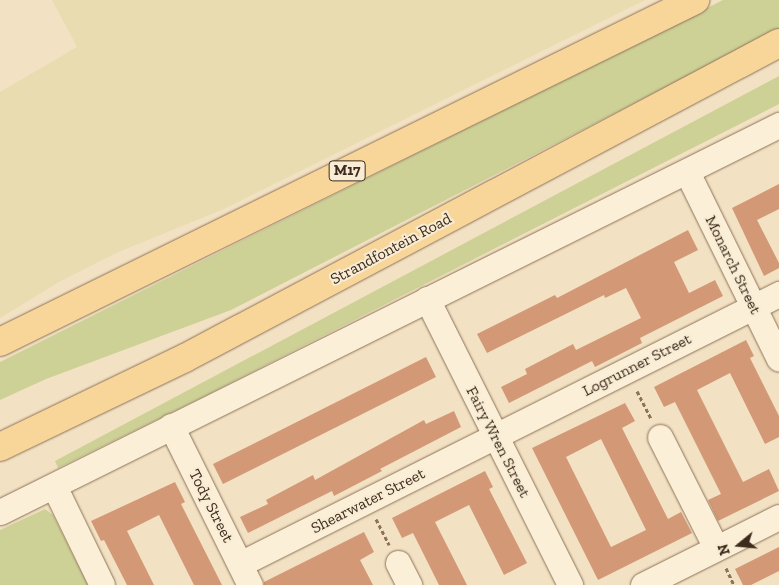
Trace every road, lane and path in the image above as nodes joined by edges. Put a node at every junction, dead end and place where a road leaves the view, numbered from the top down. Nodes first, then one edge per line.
1 (695, 0) edge
2 (779, 43) edge
3 (779, 125) edge
4 (687, 172) junction
5 (779, 294) edge
6 (427, 299) junction
7 (753, 307) junction
8 (0, 342) edge
9 (779, 359) edge
10 (626, 371) junction
11 (171, 426) junction
12 (495, 437) junction
13 (660, 437) joint
14 (0, 447) edge
15 (54, 486) junction
16 (367, 501) junction
17 (0, 512) edge
18 (779, 517) edge
19 (716, 548) junction
20 (404, 574) edge
21 (245, 575) edge
22 (102, 585) edge
23 (570, 585) edge
24 (643, 585) edge

1 - 8 main road, M17
2 - 14 main road, Strandfontein Road
3 - 4 street
4 - 6 street
4 - 7 street, Monarch Street
5 - 7 street, Logrunner Street
6 - 11 street
6 - 12 street, Fairy Wren Street
7 - 9 street, Monarch Street
7 - 10 street, Logrunner Street
10 - 12 street, Logrunner Street
10 - 13 path
11 - 15 street
11 - 21 street, Tody Street
12 - 16 street, Shearwater Street
12 - 23 street, Fairy Wren Street
13 - 19 street
15 - 17 street
15 - 22 street
16 - 20 path
16 - 21 street, Shearwater Street
18 - 19 street
19 - 24 street

